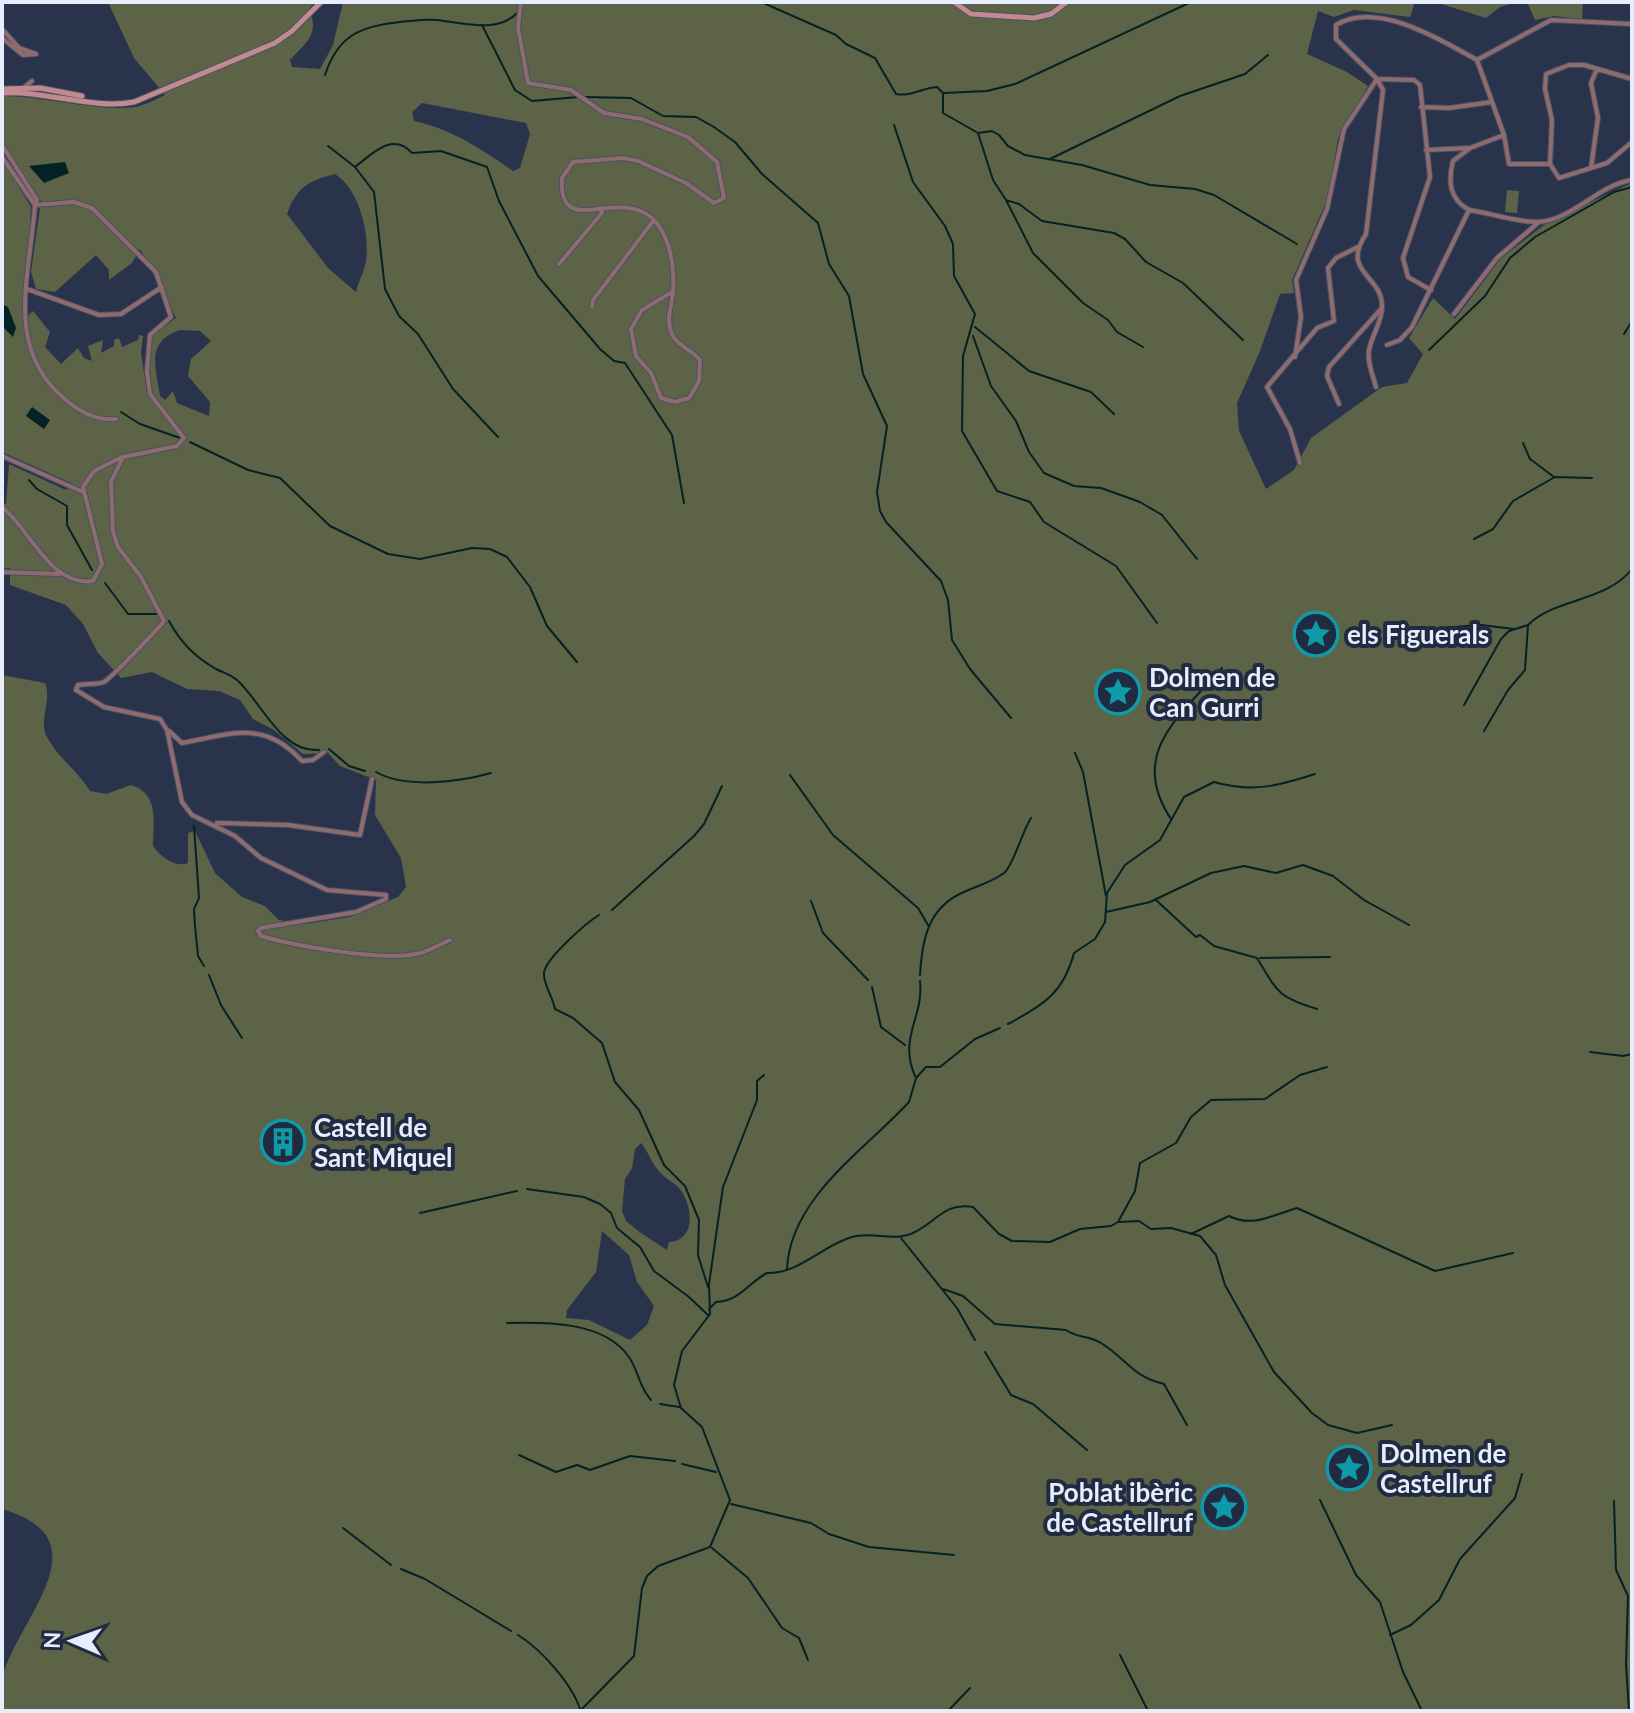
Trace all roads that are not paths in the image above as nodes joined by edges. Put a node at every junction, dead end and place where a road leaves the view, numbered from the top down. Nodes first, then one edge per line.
1 (321, 2) edge
2 (521, 2) edge
3 (954, 2) edge
4 (1067, 2) edge
5 (1632, 24) edge
6 (2, 29) edge
7 (2, 38) edge
8 (1477, 60) junction
9 (1597, 69) junction
10 (1377, 79) junction
11 (1632, 79) edge
12 (40, 88) junction
13 (27, 89) junction
14 (2, 91) edge
15 (106, 102) junction
16 (1492, 102) junction
17 (1421, 107) junction
18 (1504, 135) junction
19 (1632, 142) edge
20 (2, 145) edge
21 (1470, 148) junction
22 (1426, 150) junction
23 (2, 157) edge
24 (1550, 164) junction
25 (1591, 169) junction
26 (1632, 180) edge
27 (35, 205) junction
28 (601, 208) junction
29 (1469, 210) junction
30 (654, 220) junction
31 (1539, 222) junction
32 (1358, 247) junction
33 (559, 264) dead end
34 (162, 287) junction
35 (27, 289) junction
36 (1431, 290) junction
37 (672, 292) junction
38 (592, 307) dead end
39 (1382, 307) junction
40 (1454, 314) dead end
41 (1387, 345) dead end
42 (1295, 357) junction
43 (1376, 387) dead end
44 (1339, 404) dead end
45 (116, 419) dead end
46 (2, 456) edge
47 (123, 457) junction
48 (1300, 463) dead end
49 (83, 492) junction
50 (2, 507) edge
51 (2, 572) edge
52 (61, 575) junction
53 (167, 730) junction
54 (324, 752) dead end
55 (372, 779) dead end
56 (214, 823) junction
57 (450, 940) dead end

1 - 15 main road
2 - 28 street
3 - 4 main road
5 - 8 street
6 - 7 street
8 - 10 street
8 - 16 street
9 - 11 street
9 - 24 street
9 - 25 street
10 - 17 street
10 - 32 street
10 - 42 street
12 - 13 main road
12 - 13 street
12 - 15 main road
13 - 14 main road
13 - 15 main road
16 - 17 street
16 - 18 street
17 - 22 street
18 - 21 street
18 - 24 street
19 - 25 street
20 - 27 street
21 - 22 street
21 - 29 street
22 - 36 street
23 - 27 street
24 - 25 street
26 - 31 street
27 - 34 street
27 - 35 street
28 - 30 street
28 - 33 street
29 - 31 street
29 - 36 street
30 - 37 street
30 - 38 street
31 - 40 street
32 - 39 street
32 - 42 street
34 - 35 street
34 - 47 street
35 - 45 street
36 - 41 street
37 - 37 street
39 - 43 street
39 - 44 street
42 - 48 street
46 - 49 street
47 - 49 street
47 - 53 street
49 - 52 street
50 - 52 street
51 - 52 street
53 - 54 street
53 - 56 street
55 - 56 street
56 - 57 street

